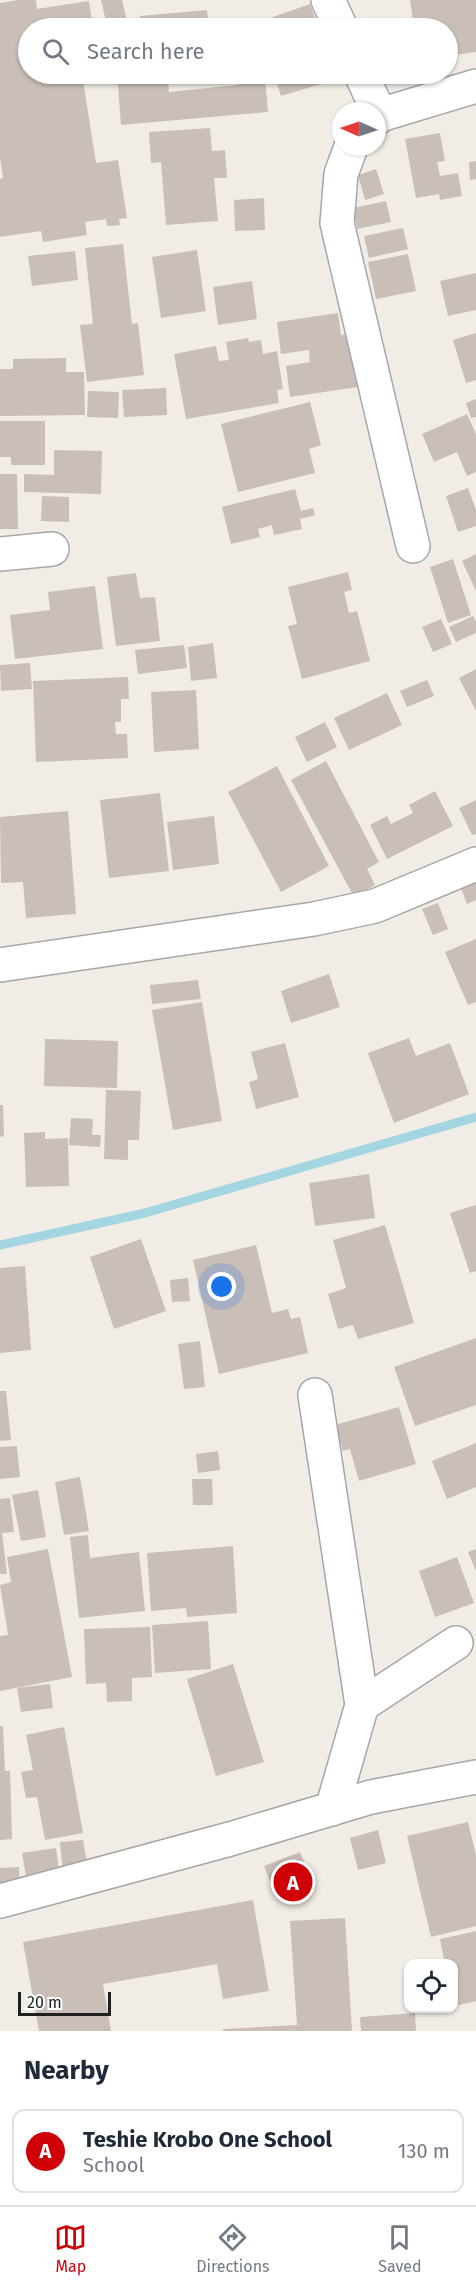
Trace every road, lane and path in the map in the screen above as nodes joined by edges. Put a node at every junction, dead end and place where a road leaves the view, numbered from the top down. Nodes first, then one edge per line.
1 (328, 0) edge
2 (336, 18) edge
3 (365, 84) edge
4 (476, 86) edge
5 (372, 102) edge
6 (386, 114) edge
7 (347, 156) edge
8 (413, 546) dead end
9 (52, 549) dead end
10 (0, 554) edge
11 (476, 864) edge
12 (0, 965) edge
13 (315, 1395) dead end
14 (456, 1643) dead end
15 (362, 1705) junction
16 (476, 1777) edge
17 (332, 1809) junction
18 (0, 1901) edge

1 - 2 street
3 - 5 street
4 - 6 street
7 - 8 street
9 - 10 street
11 - 12 street
13 - 15 street
14 - 15 street
15 - 17 street
16 - 17 street
17 - 18 street

